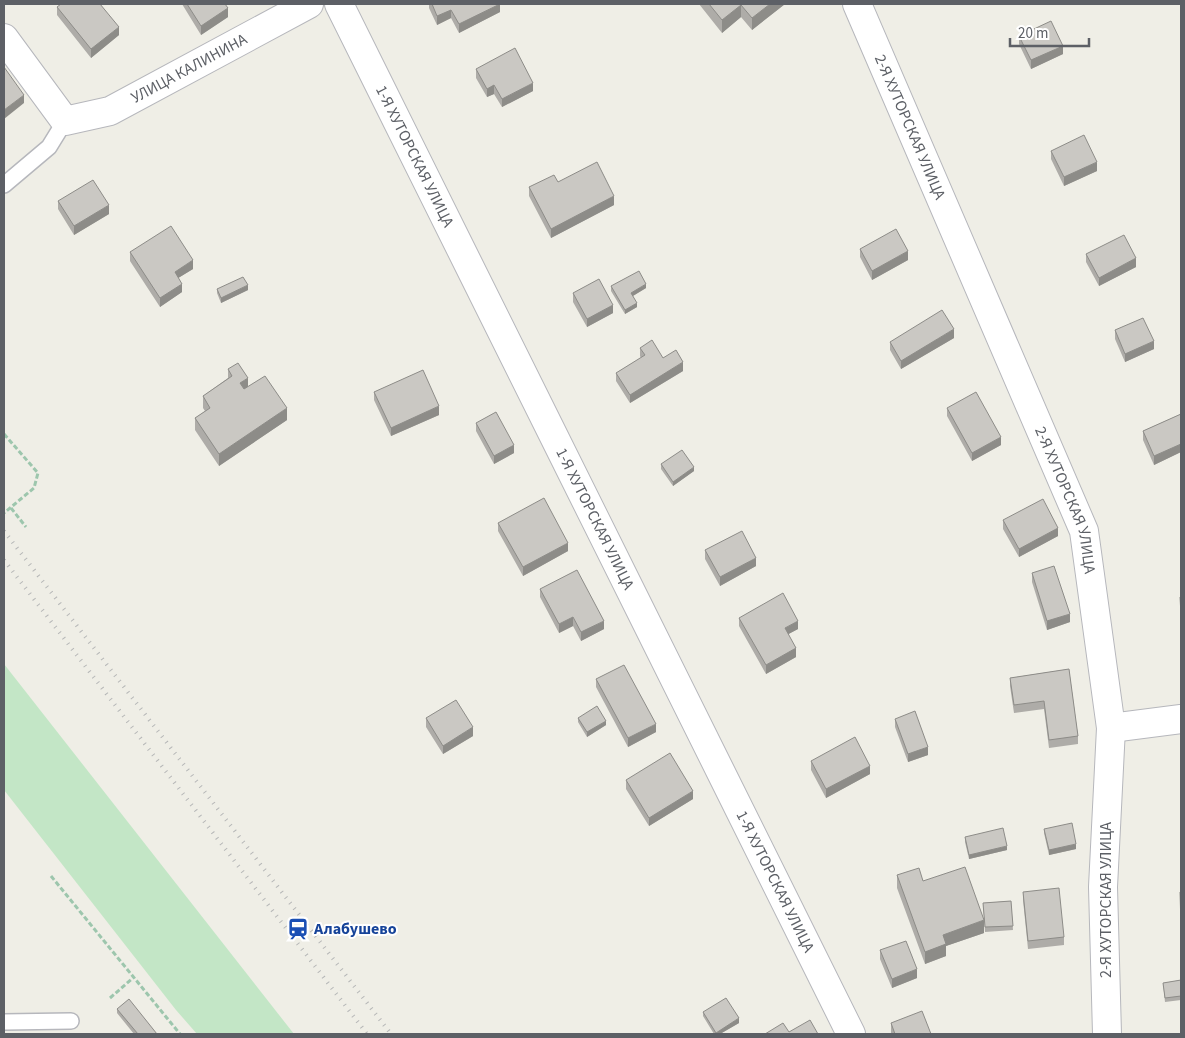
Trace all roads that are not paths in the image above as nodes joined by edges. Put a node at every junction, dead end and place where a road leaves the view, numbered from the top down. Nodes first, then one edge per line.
1 (309, 4) edge
2 (339, 4) edge
3 (856, 4) edge
4 (4, 38) edge
5 (65, 121) junction
6 (4, 185) edge
7 (1181, 719) edge
8 (1110, 728) junction
9 (72, 1021) dead end
10 (4, 1022) edge
11 (851, 1034) edge
12 (1107, 1034) edge

1 - 5 street, УЛИЦА КАЛИНИНА
2 - 11 street, 1-Я ХУТОРСКАЯ УЛИЦА
3 - 8 street, 2-Я ХУТОРСКАЯ УЛИЦА
4 - 5 street
5 - 6 lane
7 - 8 street
8 - 12 street, 2-Я ХУТОРСКАЯ УЛИЦА
9 - 10 lane

